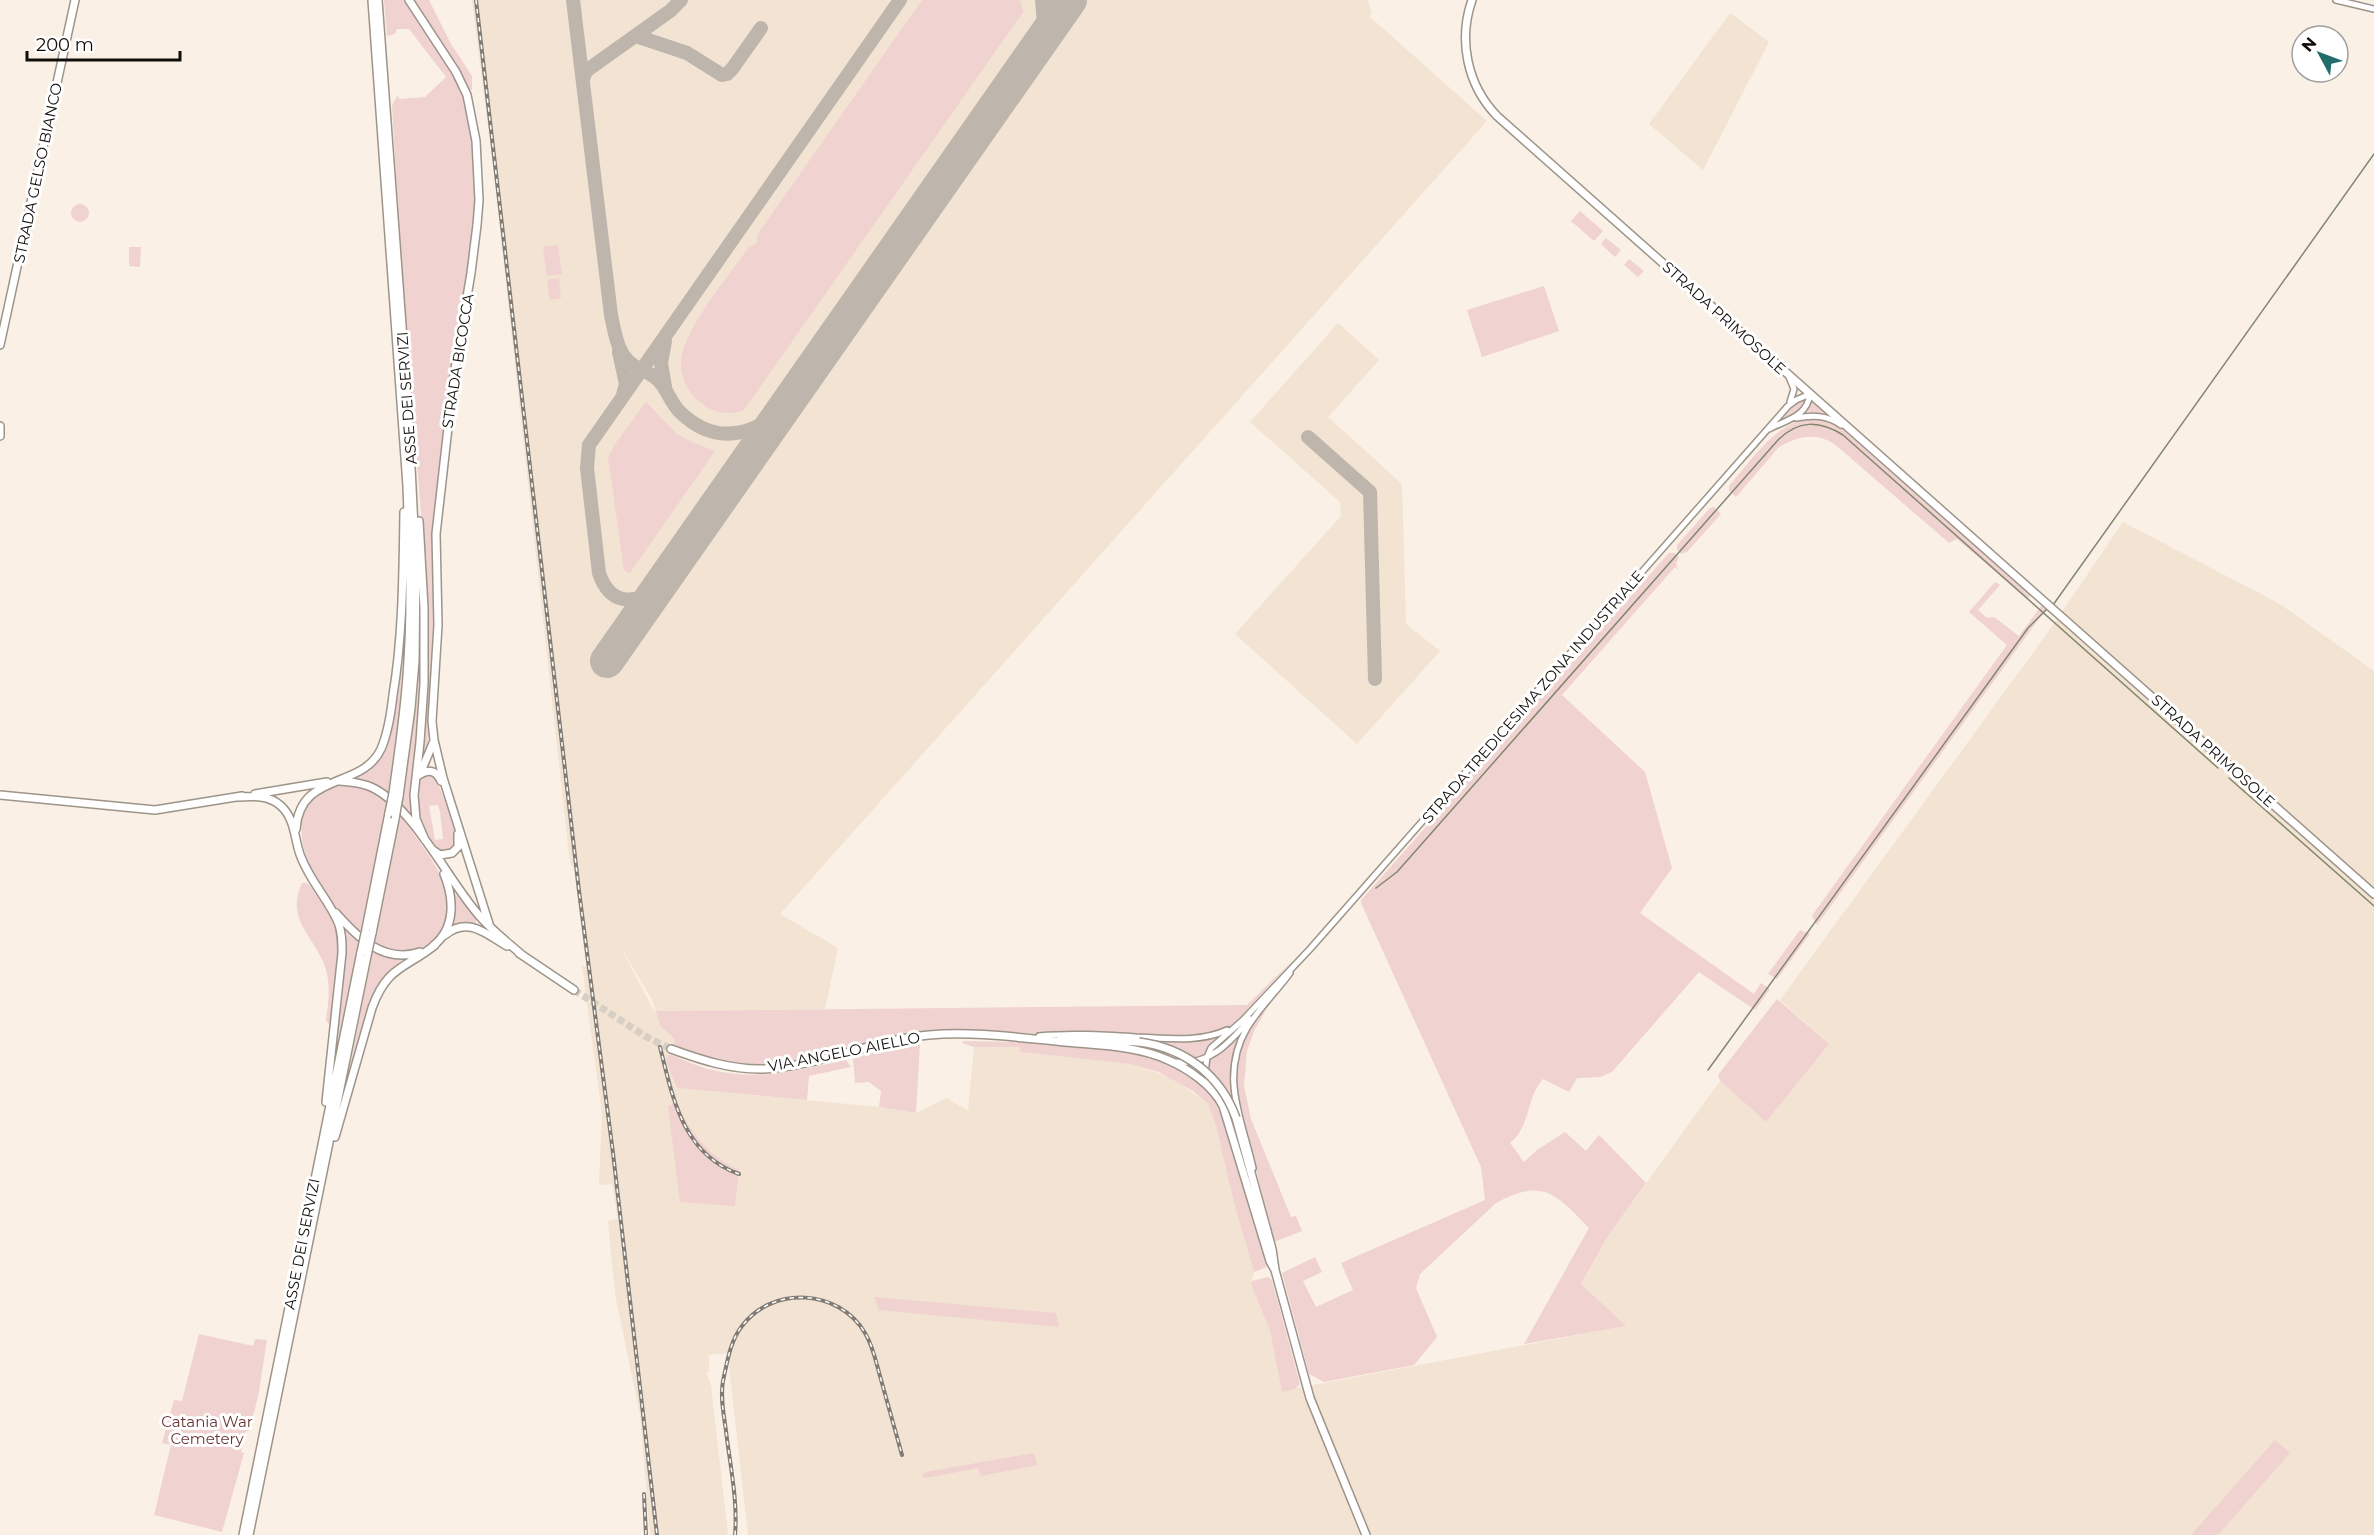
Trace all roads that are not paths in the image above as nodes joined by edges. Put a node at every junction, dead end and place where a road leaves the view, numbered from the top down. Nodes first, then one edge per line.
1 (75, 0) edge
2 (372, 0) edge
3 (378, 0) edge
4 (409, 0) edge
5 (1472, 0) edge
6 (2336, 0) edge
7 (2374, 9) edge
8 (0, 345) edge
9 (1787, 374) junction
10 (1810, 394) junction
11 (1788, 406) junction
12 (1794, 418) junction
13 (409, 423) junction
14 (0, 426) edge
15 (1769, 429) junction
16 (0, 436) edge
17 (1860, 438) junction
18 (404, 446) junction
19 (434, 740) junction
20 (419, 775) junction
21 (332, 781) junction
22 (415, 784) junction
23 (0, 795) edge
24 (396, 795) junction
25 (238, 797) junction
26 (450, 802) junction
27 (458, 825) junction
28 (425, 840) junction
29 (296, 841) junction
30 (431, 849) junction
31 (439, 860) junction
32 (2374, 894) edge
33 (328, 903) junction
34 (490, 927) junction
35 (369, 931) junction
36 (442, 937) junction
37 (435, 945) junction
38 (364, 954) junction
39 (521, 954) junction
40 (1297, 963) junction
41 (1281, 985) junction
42 (574, 990) tunnel mouth
43 (1234, 1027) junction
44 (1039, 1036) junction
45 (1020, 1037) junction
46 (671, 1049) tunnel mouth
47 (1207, 1057) junction
48 (1169, 1060) junction
49 (1219, 1098) junction
50 (318, 1197) junction
51 (1260, 1205) junction
52 (301, 1250) junction
53 (1275, 1270) junction
54 (243, 1535) edge
55 (249, 1535) edge
56 (1366, 1535) edge

1 - 8 main road, STRADA GELSO BIANCO
2 - 18 main road, ASSE DEI SERVIZI
3 - 13 main road, ASSE DEI SERVIZI
4 - 19 main road, STRADA BICOCCA
5 - 9 main road, STRADA PRIMOSOLE
6 - 7 street
9 - 10 main road, STRADA PRIMOSOLE
9 - 11 street
10 - 11 street
10 - 12 street
10 - 17 main road, STRADA PRIMOSOLE
11 - 15 street, STRADA TREDICESIMA ZONA INDUSTRIALE
12 - 15 street
12 - 17 street
13 - 22 main road
13 - 24 main road, ASSE DEI SERVIZI
14 - 16 main road
15 - 40 street, STRADA TREDICESIMA ZONA INDUSTRIALE
17 - 32 main road, STRADA PRIMOSOLE
18 - 21 main road
18 - 24 main road, ASSE DEI SERVIZI
19 - 20 main road
19 - 26 main road
20 - 22 main road
20 - 26 main road
21 - 25 main road
21 - 28 main road
21 - 29 main road
22 - 28 main road
23 - 25 main road
24 - 35 main road, bridge
24 - 35 main road, bridge
25 - 29 main road
26 - 27 main road
27 - 30 main road
27 - 34 main road
28 - 30 main road
29 - 33 main road
30 - 31 main road
31 - 34 main road
31 - 36 main road
33 - 37 main road
33 - 52 main road
34 - 39 main road
35 - 38 main road, bridge
36 - 37 main road
36 - 39 main road
37 - 50 main road
38 - 50 main road, ASSE DEI SERVIZI
38 - 52 main road, ASSE DEI SERVIZI
39 - 42 main road
40 - 41 street
40 - 43 street
41 - 47 street
41 - 51 street
43 - 44 street
43 - 47 street
44 - 45 main road
44 - 51 main road, bridge
45 - 46 main road, VIA ANGELO AIELLO
45 - 48 main road
47 - 48 street
47 - 49 street
48 - 49 main road
49 - 53 main road
50 - 55 main road, ASSE DEI SERVIZI
51 - 53 main road
52 - 54 main road, ASSE DEI SERVIZI
53 - 56 main road

